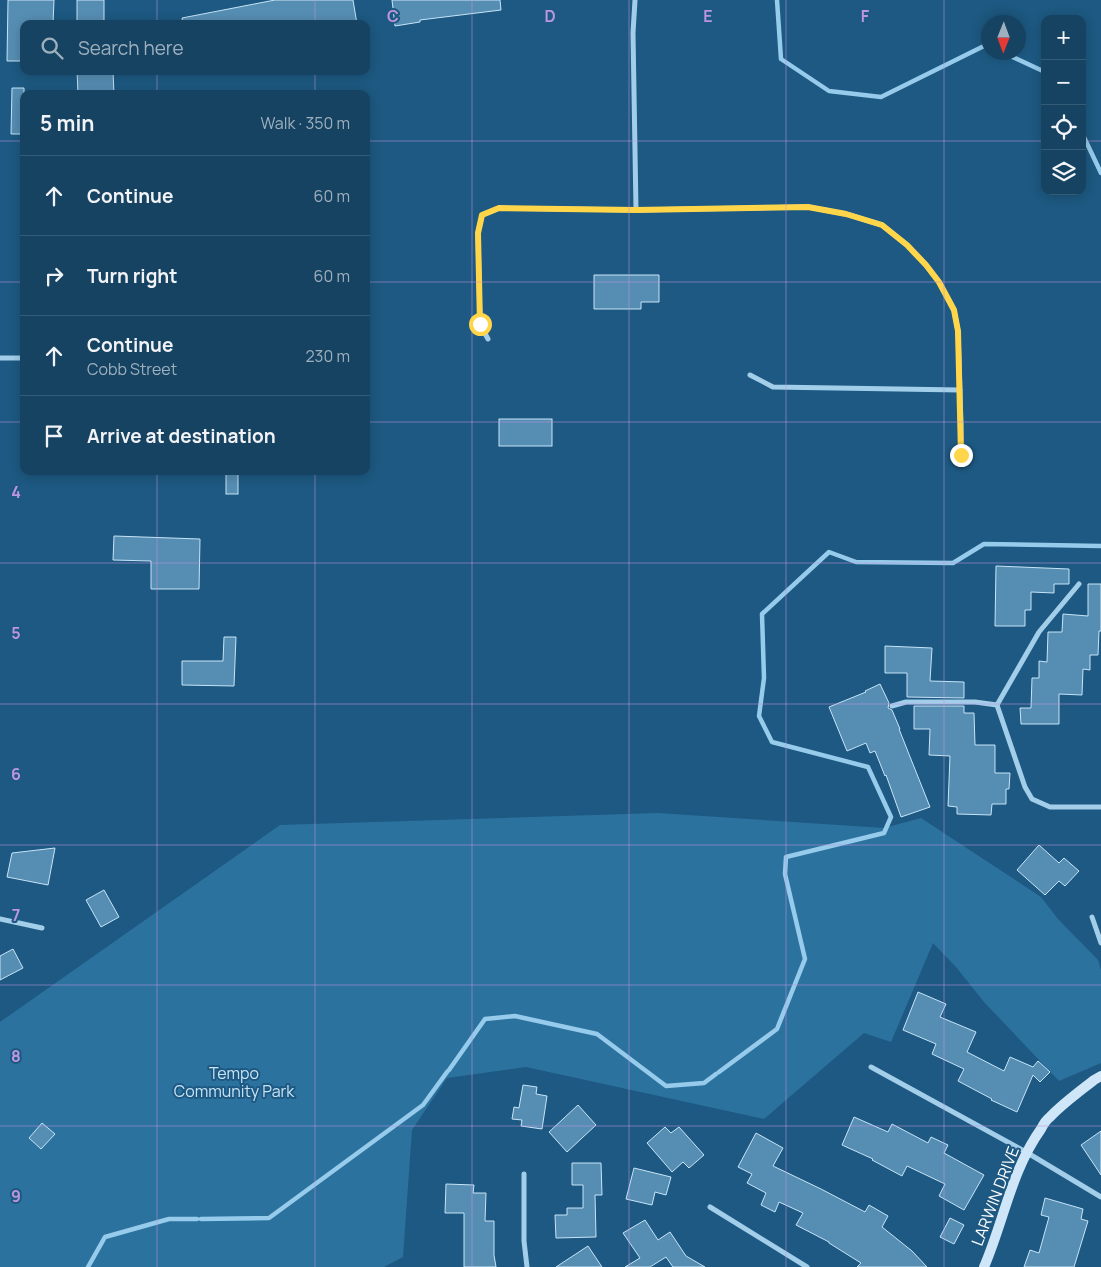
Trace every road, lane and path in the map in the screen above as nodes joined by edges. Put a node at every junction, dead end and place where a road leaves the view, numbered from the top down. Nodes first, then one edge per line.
1 (635, 0) edge
2 (636, 210) junction
3 (488, 339) dead end
4 (0, 358) edge
5 (20, 358) edge
6 (750, 375) dead end
7 (960, 390) junction
8 (961, 455) dead end
9 (1079, 584) dead end
10 (997, 705) junction
11 (892, 706) dead end
12 (1101, 807) edge
13 (1092, 916) dead end
14 (0, 919) edge
15 (42, 928) dead end
16 (1101, 943) edge
17 (871, 1067) dead end
18 (1101, 1076) edge
19 (1026, 1152) junction
20 (524, 1174) dead end
21 (1101, 1197) edge
22 (710, 1207) dead end
23 (527, 1267) edge
24 (807, 1267) edge
25 (984, 1267) edge

1 - 2 street
2 - 3 street
2 - 7 street
4 - 5 street
6 - 7 street
7 - 8 street
9 - 10 street
10 - 11 street
10 - 12 street
13 - 16 street
14 - 15 street
17 - 19 street
18 - 19 street, LARWIN DRIVE
19 - 21 street
19 - 25 street, LARWIN DRIVE
20 - 23 street
22 - 24 street

